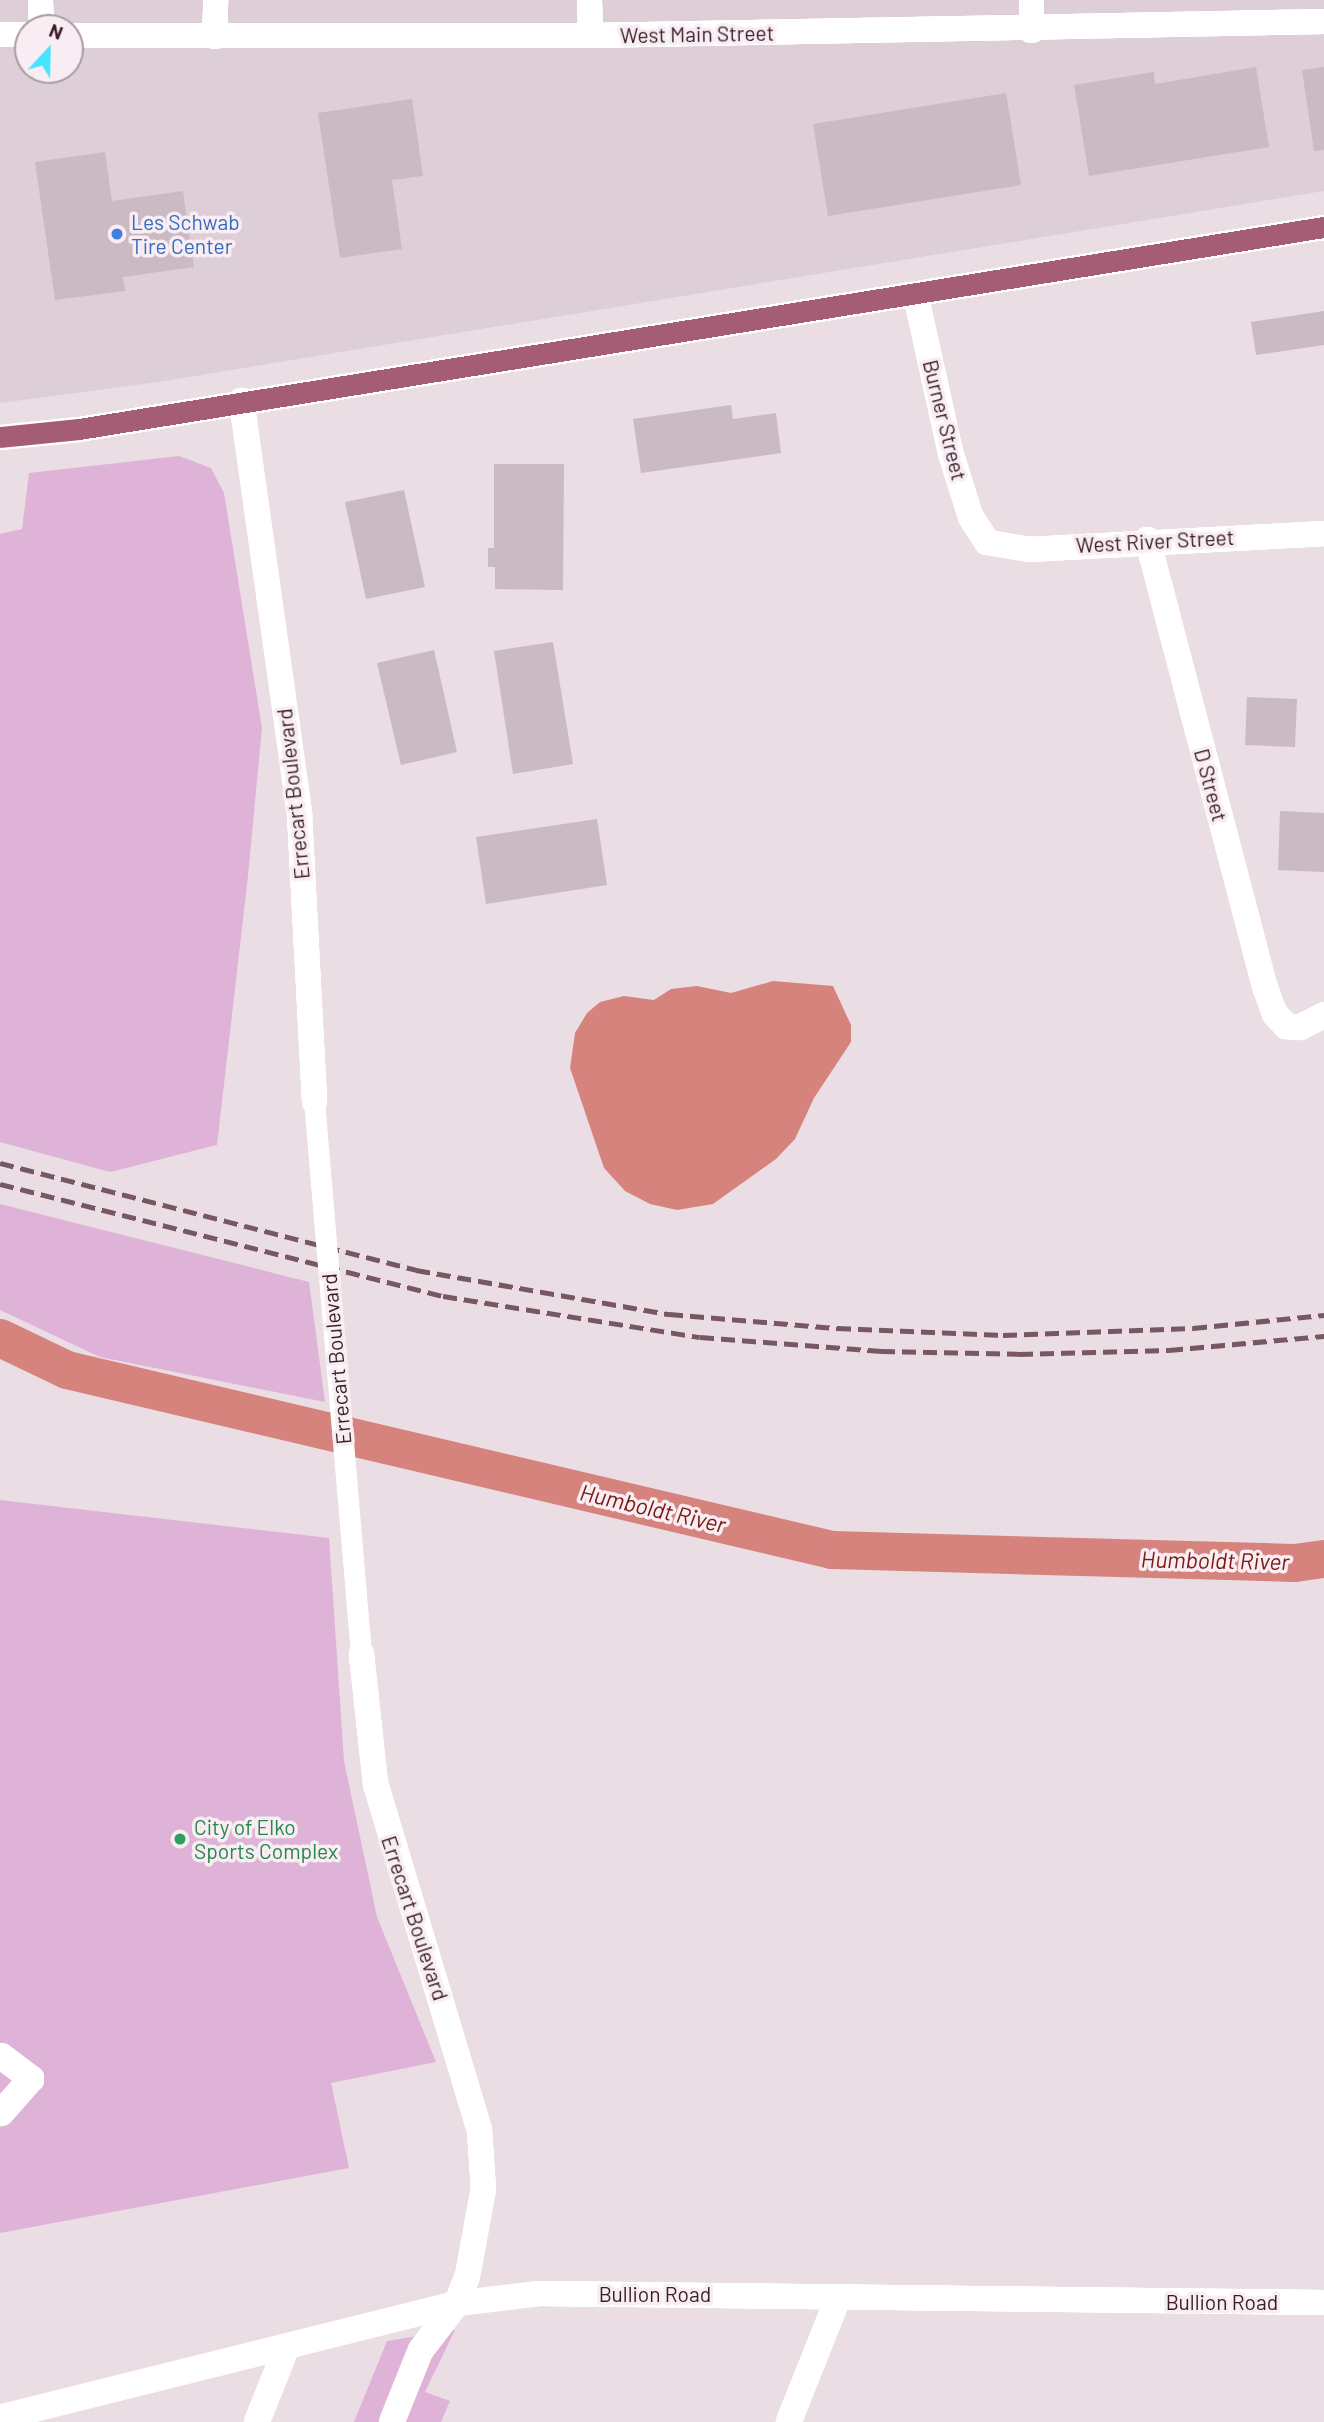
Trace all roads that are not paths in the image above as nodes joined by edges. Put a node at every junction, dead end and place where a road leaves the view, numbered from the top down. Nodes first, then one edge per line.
1 (215, 0) edge
2 (589, 0) edge
3 (1031, 0) edge
4 (1324, 21) edge
5 (1031, 30) junction
6 (84, 35) edge
7 (590, 35) junction
8 (214, 36) junction
9 (1324, 228) edge
10 (915, 294) junction
11 (241, 400) junction
12 (0, 437) edge
13 (1324, 533) edge
14 (1147, 539) junction
15 (987, 542) joint
16 (1324, 1014) edge
17 (0, 2055) edge
18 (0, 2113) edge
19 (837, 2299) junction
20 (1324, 2302) edge
21 (456, 2303) junction
22 (286, 2347) junction
23 (0, 2417) edge
24 (256, 2422) edge
25 (391, 2422) edge
26 (788, 2422) edge

1 - 8 street
2 - 7 street
3 - 5 street
4 - 5 street, West Main Street
5 - 7 street, West Main Street
6 - 8 street, West Main Street
7 - 8 street, West Main Street
9 - 10 main road
10 - 11 main road
10 - 15 street, Burner Street
11 - 12 main road
11 - 21 street, Errecart Boulevard, bridge
13 - 14 street, West River Street
14 - 15 street, West River Street
14 - 16 street, D Street
17 - 18 street
19 - 20 street, Bullion Road
19 - 21 street, Bullion Road
19 - 26 street
21 - 22 street, Bullion Road
21 - 25 street, Errecart Boulevard
22 - 23 street, Bullion Road
22 - 24 street

